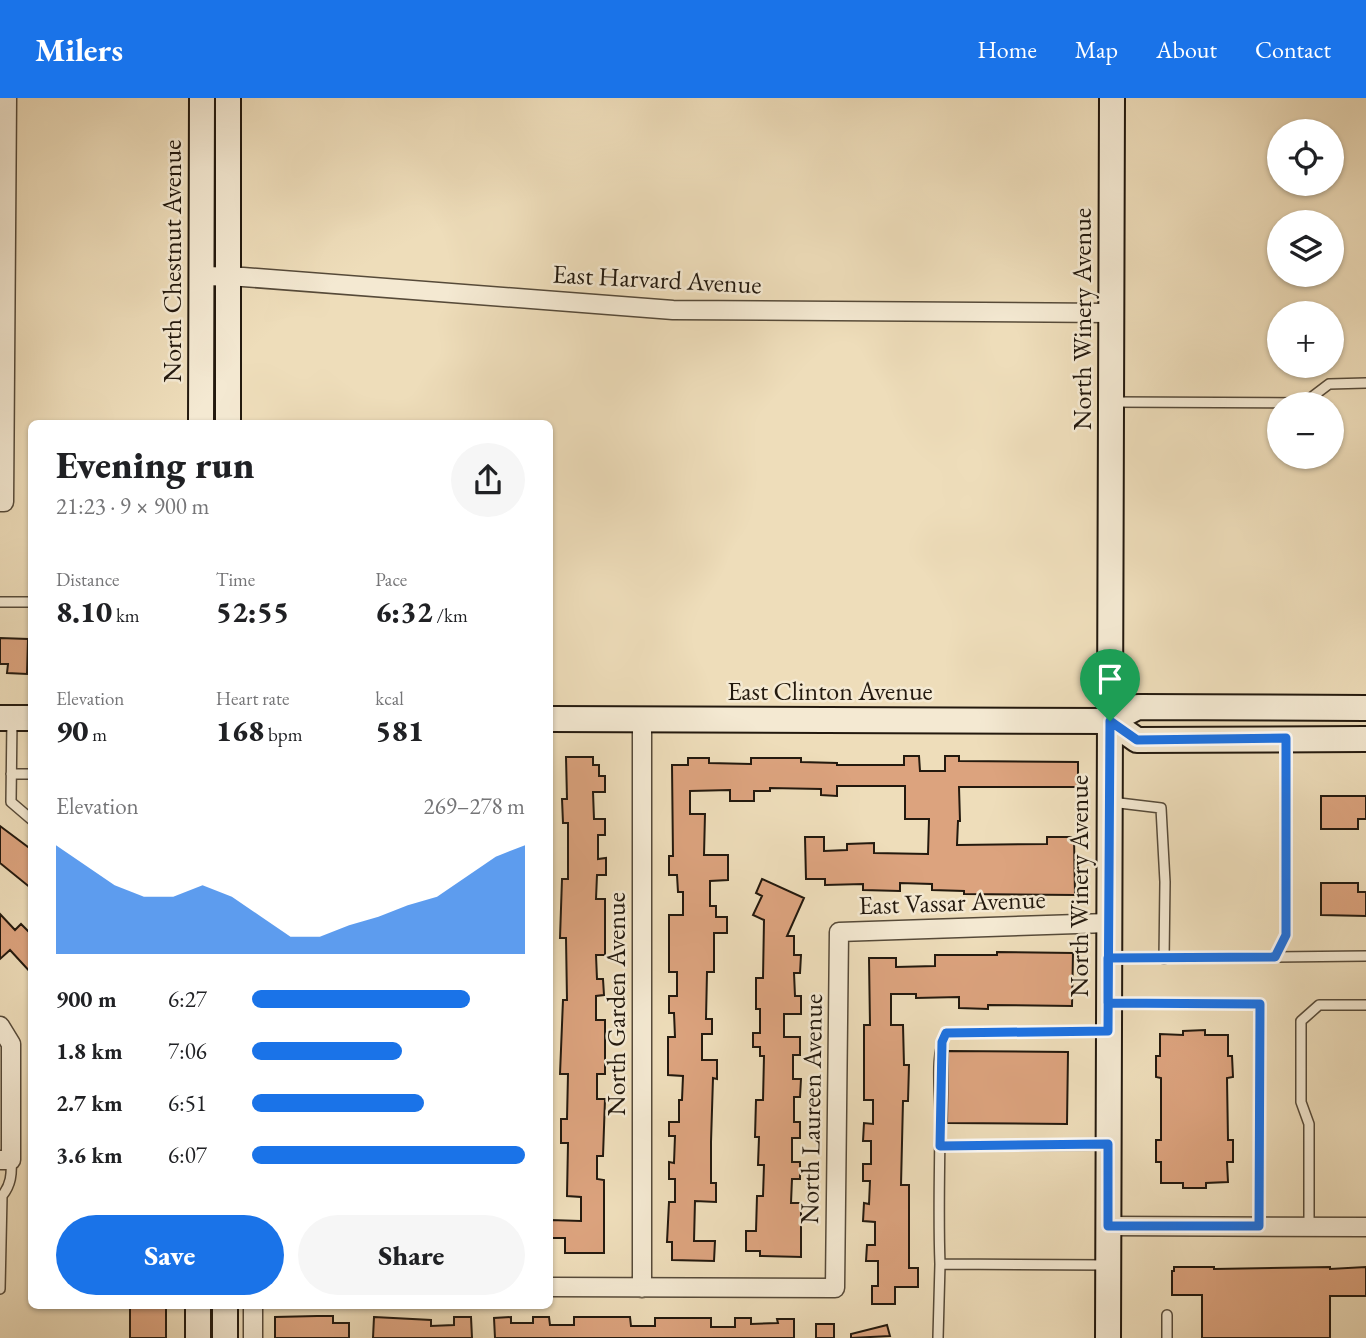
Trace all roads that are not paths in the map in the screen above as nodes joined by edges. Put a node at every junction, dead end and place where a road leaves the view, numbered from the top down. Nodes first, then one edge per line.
1 (7, 98) edge
2 (202, 98) edge
3 (228, 98) edge
4 (1112, 98) edge
5 (202, 276) junction
6 (228, 276) junction
7 (2, 288) edge
8 (1111, 313) junction
9 (1366, 383) edge
10 (1111, 402) junction
11 (201, 420) edge
12 (228, 420) edge
13 (2, 502) edge
14 (0, 602) edge
15 (28, 602) edge
16 (1366, 708) edge
17 (15, 718) edge
18 (553, 719) edge
19 (642, 720) junction
20 (1110, 721) junction
21 (1286, 738) junction
22 (1366, 739) edge
23 (11, 774) junction
24 (28, 774) edge
25 (1110, 802) junction
26 (28, 817) edge
27 (1108, 923) junction
28 (839, 932) joint
29 (1366, 956) edge
30 (1275, 957) junction
31 (1108, 958) junction
32 (1164, 959) junction
33 (1108, 1003) junction
34 (1366, 1005) edge
35 (0, 1026) edge
36 (1108, 1031) junction
37 (1108, 1144) junction
38 (940, 1146) junction
39 (6, 1160) edge
40 (1, 1196) edge
41 (1108, 1226) junction
42 (1259, 1226) junction
43 (1309, 1227) junction
44 (1366, 1227) edge
45 (940, 1264) junction
46 (1108, 1265) junction
47 (553, 1287) edge
48 (642, 1288) junction
49 (0, 1289) edge
50 (198, 1309) edge
51 (225, 1309) edge
52 (253, 1309) edge
53 (1167, 1315) dead end
54 (198, 1338) edge
55 (225, 1338) edge
56 (253, 1338) edge
57 (938, 1338) edge
58 (1108, 1338) edge
59 (1167, 1338) edge

1 - 7 street
2 - 5 main road, North Chestnut Avenue
3 - 6 main road
4 - 8 main road, North Winery Avenue
5 - 6 street, East Harvard Avenue
5 - 11 main road, North Chestnut Avenue
6 - 8 street, East Harvard Avenue
6 - 12 main road
7 - 13 street
8 - 10 main road, North Winery Avenue
9 - 10 lane
10 - 20 main road, North Winery Avenue
14 - 15 lane
16 - 20 main road
17 - 23 lane
18 - 19 main road, East Clinton Avenue
19 - 20 main road, East Clinton Avenue
19 - 48 street, North Garden Avenue
20 - 21 main road
20 - 25 main road, North Winery Avenue
21 - 22 main road
21 - 30 lane
23 - 24 lane
23 - 26 lane
25 - 27 main road, North Winery Avenue
25 - 32 lane
27 - 28 street, East Vassar Avenue
27 - 31 main road, North Winery Avenue
28 - 48 street, North Laureen Avenue
29 - 30 lane
30 - 32 lane
31 - 32 lane
31 - 33 main road, North Winery Avenue
33 - 36 main road, North Winery Avenue
33 - 42 lane
34 - 43 lane
35 - 39 street
36 - 37 main road, North Winery Avenue
36 - 38 lane
37 - 38 lane
37 - 41 main road, North Winery Avenue
38 - 45 lane
39 - 40 lane
40 - 49 lane
41 - 42 street
41 - 46 main road, North Winery Avenue
42 - 43 street
43 - 44 street
45 - 46 lane
45 - 57 lane
46 - 58 main road, North Winery Avenue
47 - 48 street
50 - 54 main road
51 - 55 main road
52 - 56 street
53 - 59 lane

